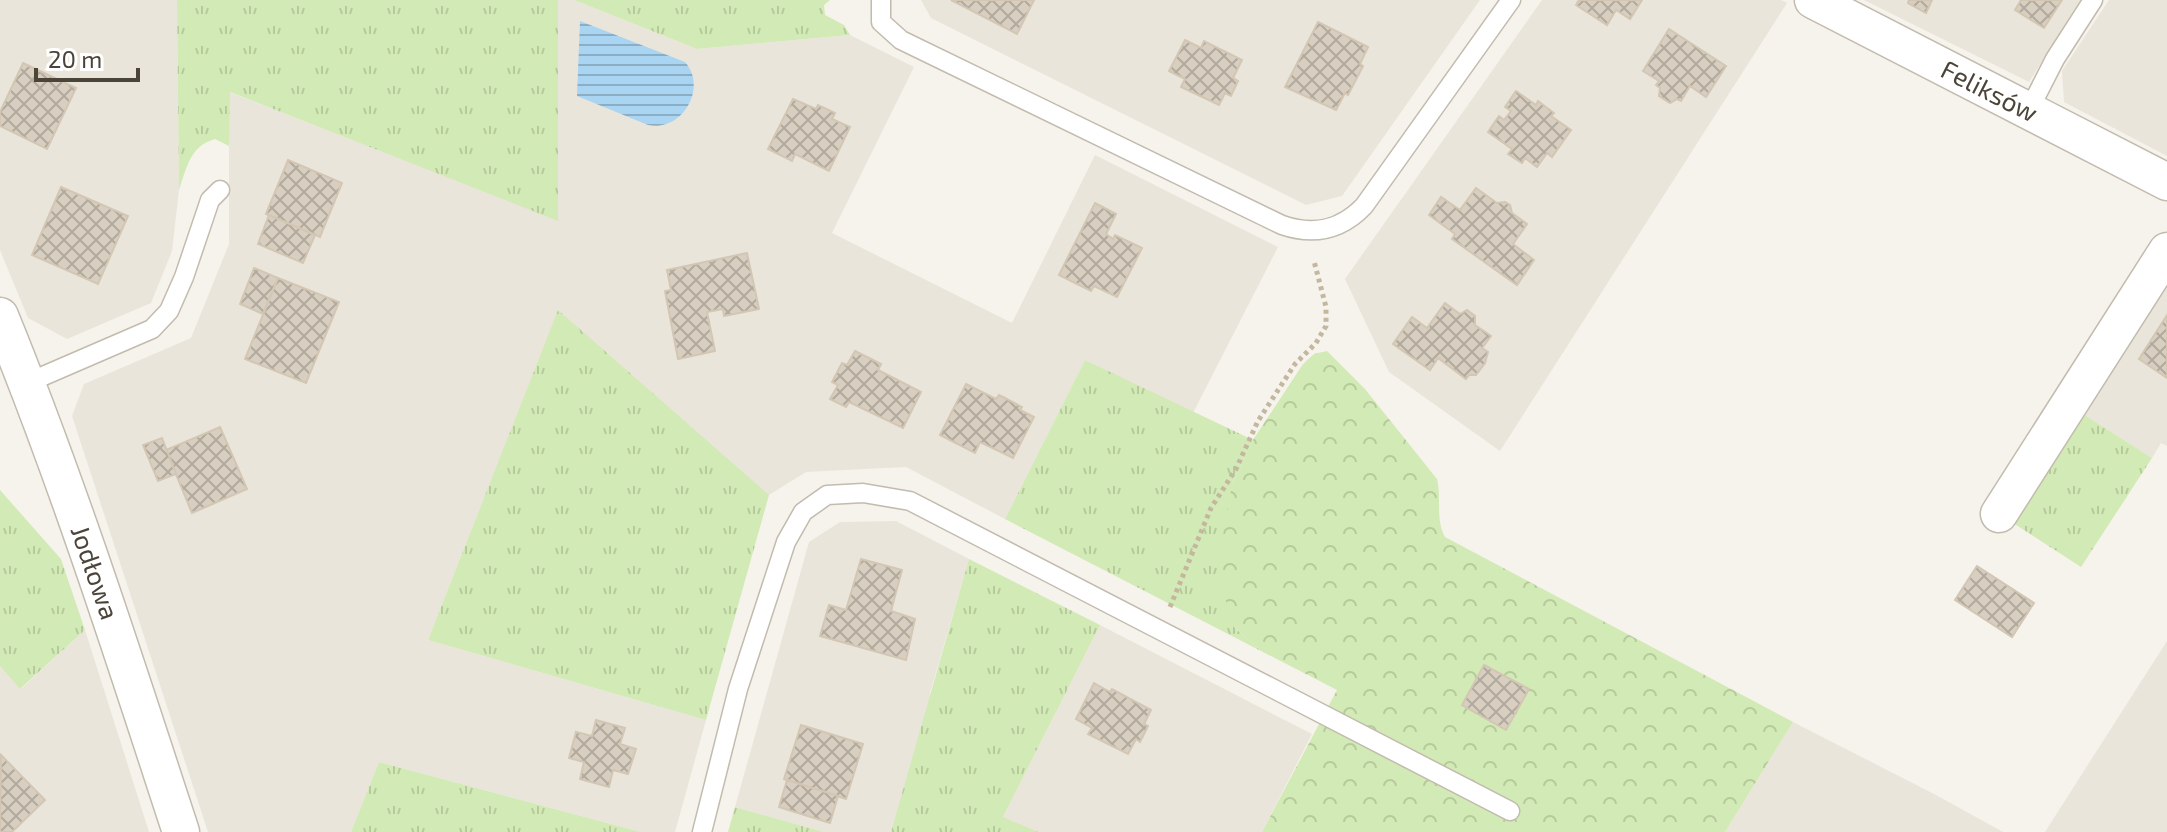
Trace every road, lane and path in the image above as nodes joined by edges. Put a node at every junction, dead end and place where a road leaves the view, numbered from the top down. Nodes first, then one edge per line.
1 (881, 0) edge
2 (1511, 0) edge
3 (1813, 0) edge
4 (2093, 0) edge
5 (2029, 110) junction
6 (2167, 182) edge
7 (220, 190) dead end
8 (2167, 251) edge
9 (1314, 261) dead end
10 (0, 316) edge
11 (27, 383) junction
12 (1999, 514) dead end
13 (1169, 611) dead end
14 (1510, 811) dead end
15 (181, 832) edge
16 (702, 832) edge

1 - 2 lane
3 - 5 street, Feliksów
4 - 5 lane
5 - 6 street, Feliksów
7 - 11 lane
8 - 12 street
9 - 13 path
10 - 11 street, Jodłowa
11 - 15 street, Jodłowa
14 - 16 lane

